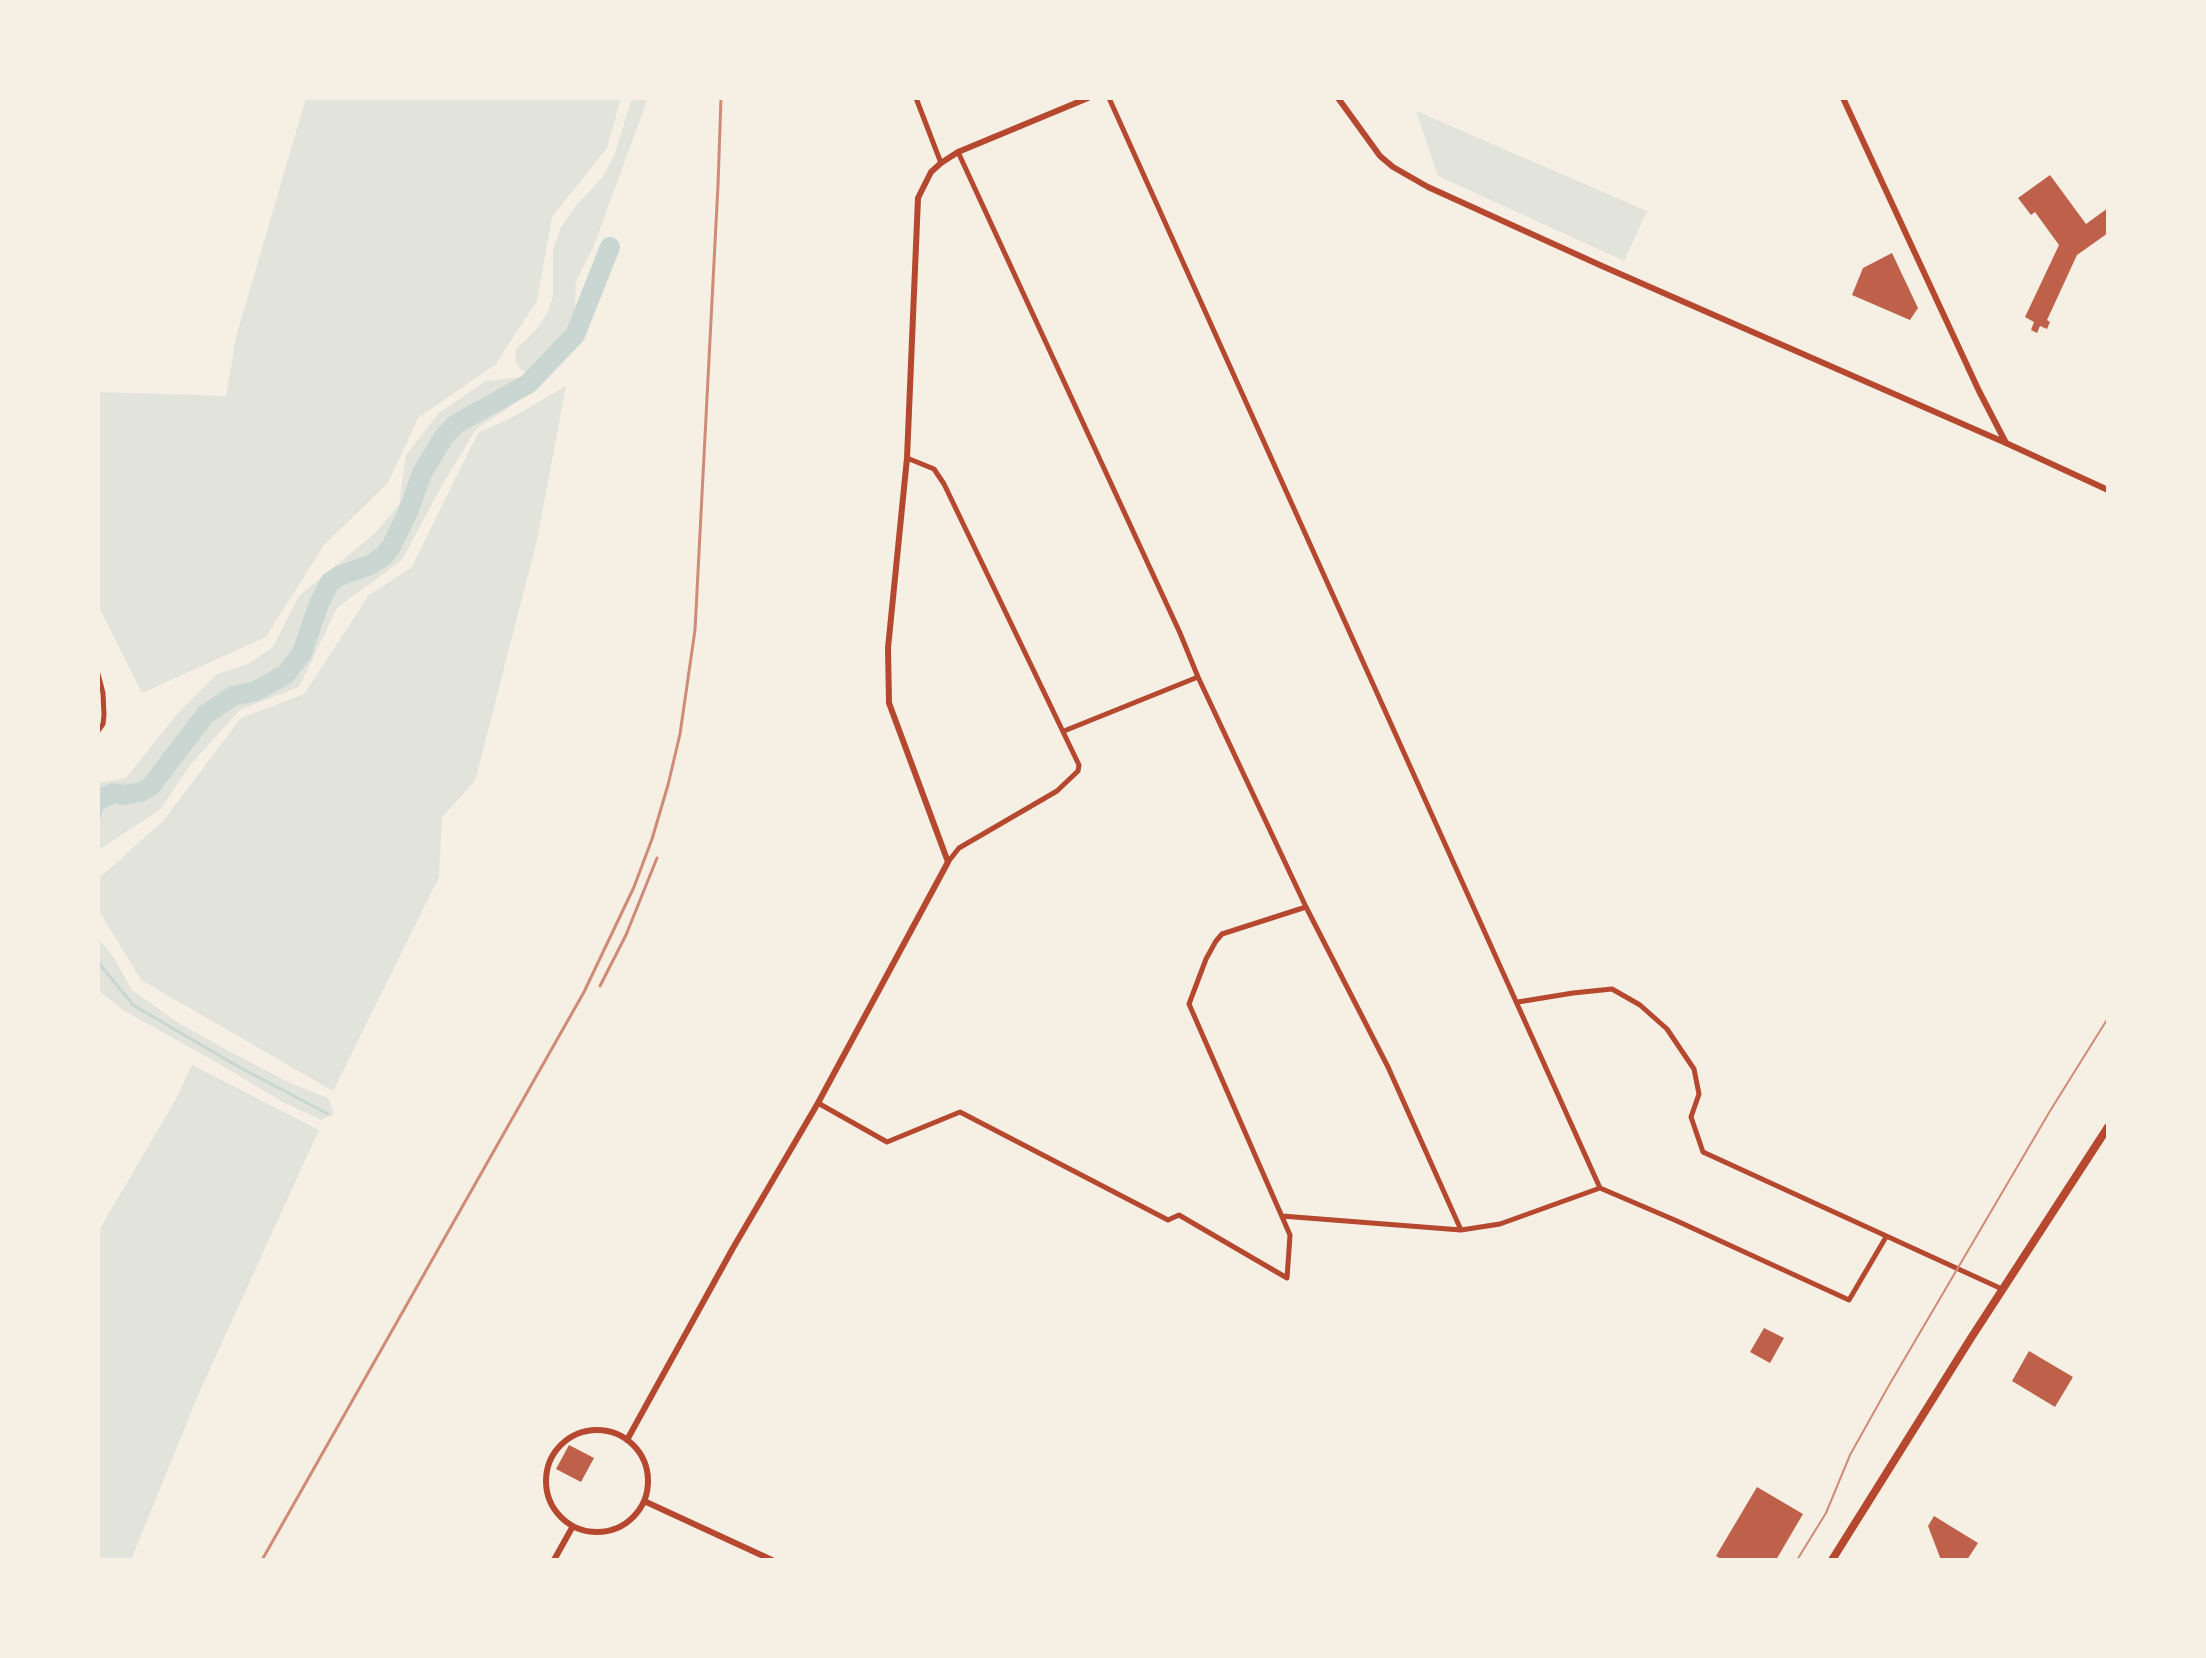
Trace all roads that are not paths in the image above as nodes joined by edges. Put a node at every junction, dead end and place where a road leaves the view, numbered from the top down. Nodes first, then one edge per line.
1 (916, 98) edge
2 (1088, 98) edge
3 (1109, 98) edge
4 (1338, 98) edge
5 (1843, 98) edge
6 (958, 152) junction
7 (941, 163) junction
8 (2006, 443) junction
9 (907, 458) junction
10 (2108, 490) edge
11 (98, 674) edge
12 (1198, 677) junction
13 (98, 731) edge
14 (1064, 731) junction
15 (948, 862) junction
16 (1306, 907) junction
17 (1518, 1002) junction
18 (818, 1103) junction
19 (2108, 1127) edge
20 (1600, 1188) junction
21 (1281, 1216) junction
22 (1461, 1230) junction
23 (1886, 1237) junction
24 (2002, 1289) junction
25 (627, 1440) junction
26 (644, 1501) junction
27 (573, 1526) junction
28 (554, 1560) edge
29 (772, 1560) edge
30 (1832, 1560) edge

1 - 7 street
2 - 6 street
3 - 17 street
4 - 8 street
5 - 8 street
6 - 7 street
6 - 12 street
7 - 9 street
8 - 10 street
9 - 14 street
9 - 15 street
11 - 13 street
12 - 14 street
12 - 16 street
14 - 15 street
15 - 18 street
16 - 21 street
16 - 22 street
17 - 20 street
17 - 23 street
18 - 21 street
18 - 25 street
19 - 24 highway
20 - 22 street
20 - 23 street
21 - 22 street
23 - 24 street
24 - 30 highway
25 - 26 street
25 - 27 street
26 - 27 street
26 - 29 street
27 - 28 street

